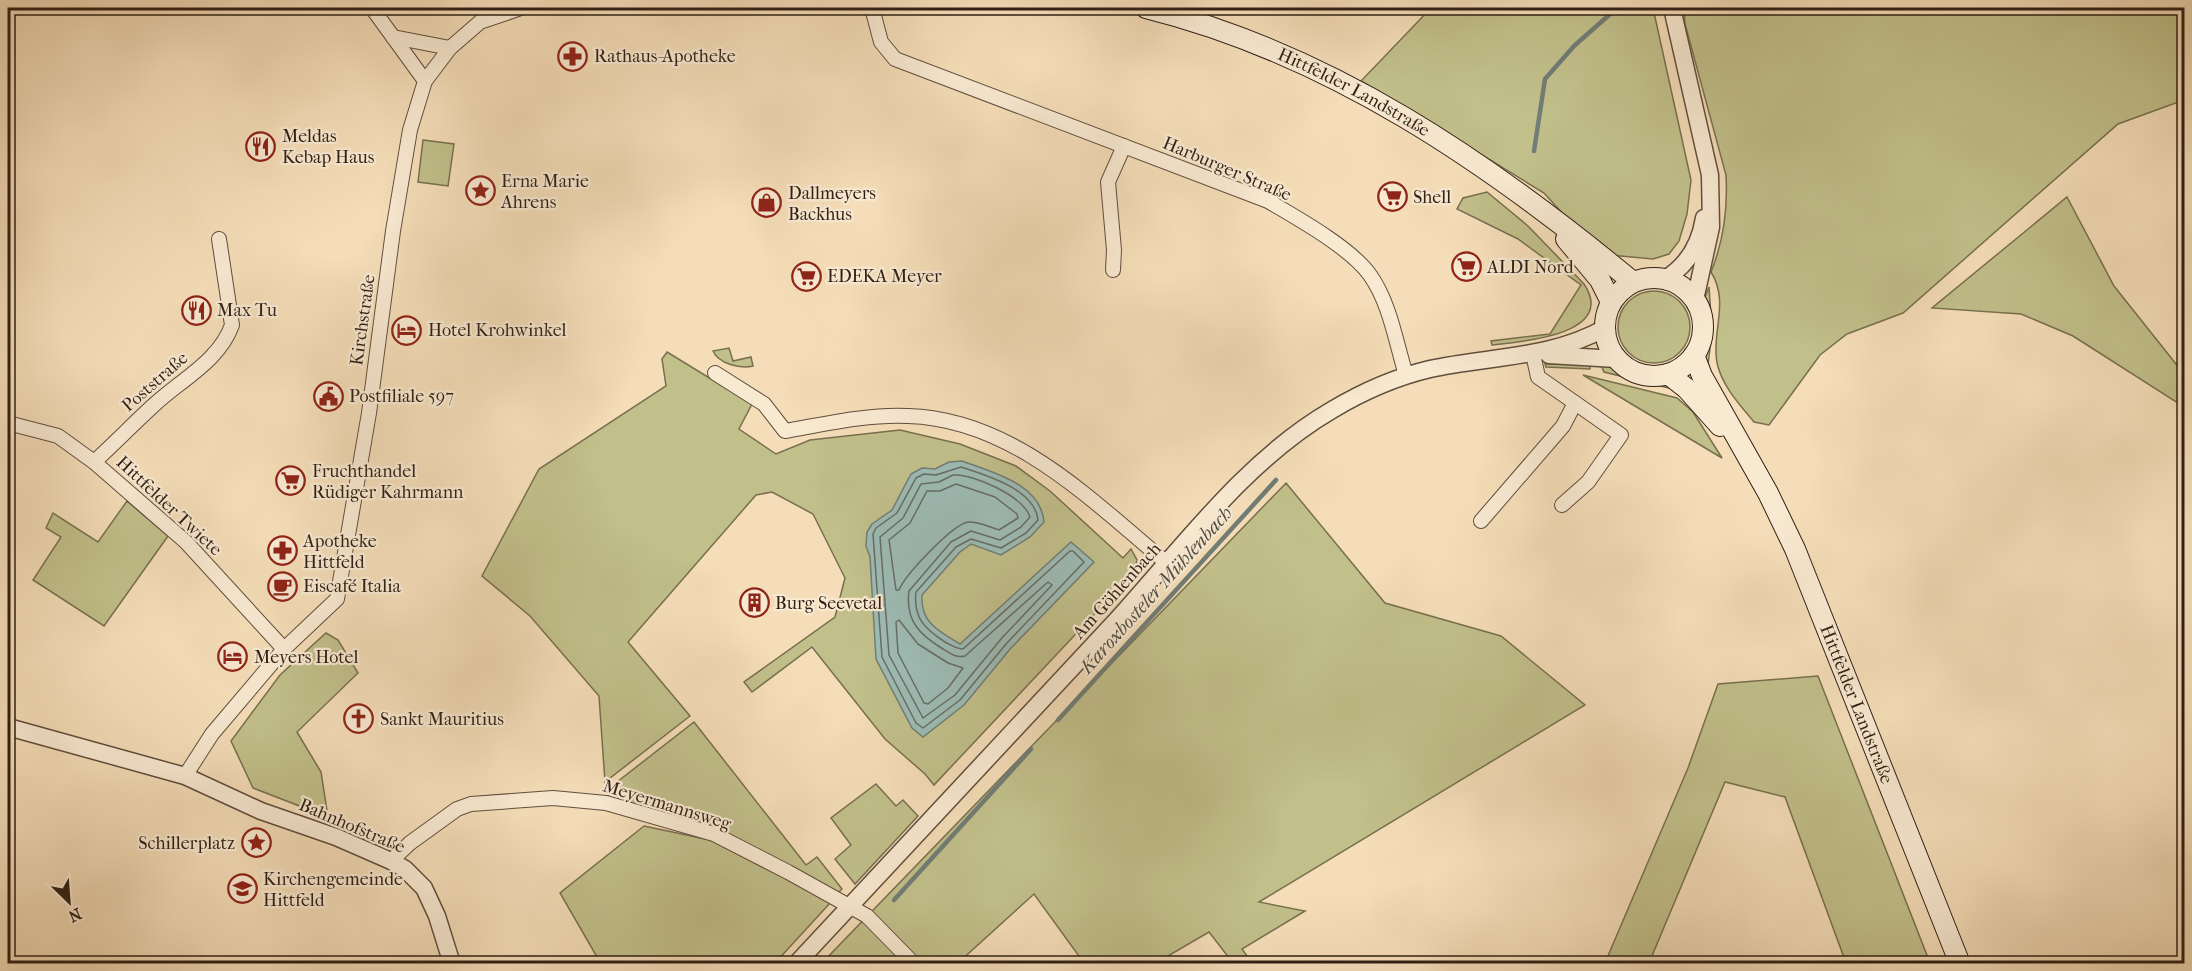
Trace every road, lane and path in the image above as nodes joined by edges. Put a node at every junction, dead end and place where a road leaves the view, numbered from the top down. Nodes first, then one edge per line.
1 (372, 8) edge
2 (521, 8) edge
3 (872, 8) edge
4 (1146, 8) edge
5 (1672, 8) edge
6 (393, 37) junction
7 (450, 48) junction
8 (425, 81) junction
9 (1124, 146) junction
10 (1710, 175) junction
11 (1544, 211) junction
12 (219, 239) dead end
13 (1113, 270) dead end
14 (1665, 279) junction
15 (1633, 282) junction
16 (1695, 300) junction
17 (1611, 302) junction
18 (1605, 328) junction
19 (1533, 354) junction
20 (1694, 355) junction
21 (1616, 359) junction
22 (716, 373) dead end
23 (1668, 374) junction
24 (1406, 375) junction
25 (1575, 403) junction
26 (8, 423) edge
27 (1742, 451) junction
28 (94, 462) junction
29 (1562, 505) dead end
30 (1481, 521) dead end
31 (1168, 564) junction
32 (284, 649) junction
33 (8, 727) edge
34 (185, 776) junction
35 (391, 861) junction
36 (849, 906) junction
37 (452, 963) edge
38 (796, 963) edge
39 (914, 963) edge
40 (1960, 963) edge

1 - 6 street
2 - 7 street, Kirchstraße
3 - 9 street, Harburger Straße
4 - 11 main road, Hittfelder Landstraße
5 - 10 street
6 - 7 street
6 - 8 street
7 - 8 street, Kirchstraße
8 - 32 street, Kirchstraße
9 - 13 street
9 - 24 street, Harburger Straße
10 - 14 street
10 - 16 street
11 - 15 main road, Hittfelder Landstraße
11 - 17 main road, Hittfelder Landstraße
12 - 28 street, Poststraße
14 - 15 main road
14 - 16 main road
15 - 17 main road
16 - 20 main road
17 - 18 main road
18 - 19 street, Am Göhlenbach
18 - 21 main road
19 - 21 street, Am Göhlenbach
19 - 24 street, Am Göhlenbach
19 - 25 street
20 - 23 main road
20 - 27 main road, Hittfelder Landstraße
21 - 23 main road
22 - 31 street
23 - 27 main road, Hittfelder Landstraße
24 - 31 street, Am Göhlenbach
25 - 29 street
25 - 30 street
26 - 28 street, Hittfelder Twiete
27 - 40 main road, Hittfelder Landstraße
28 - 32 street, Hittfelder Twiete
31 - 36 street, Am Göhlenbach
32 - 34 street, Kirchstraße
33 - 34 street, Bahnhofstraße
34 - 35 street, Bahnhofstraße
35 - 36 street, Meyermannsweg
35 - 37 street, Bahnhofstraße
36 - 38 street, Am Göhlenbach
36 - 39 street, Meyermannsweg

